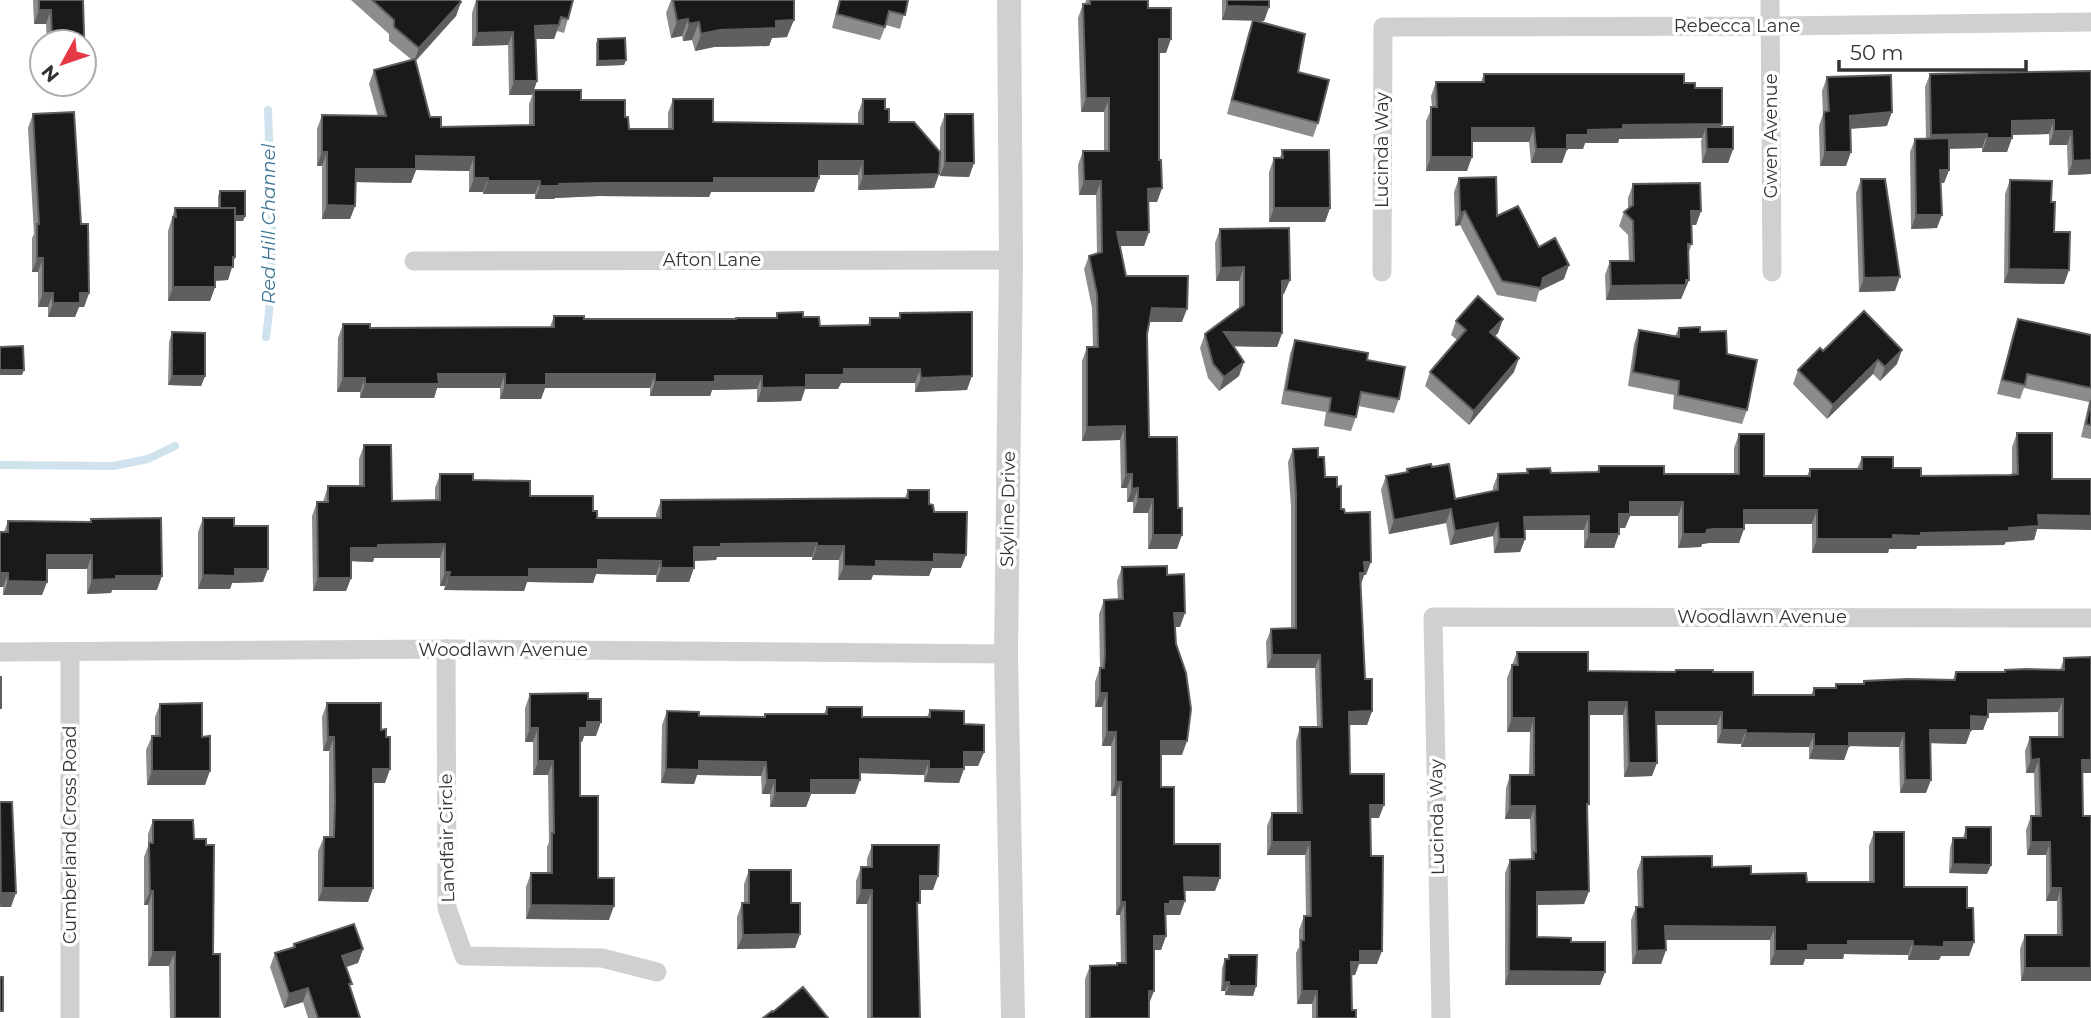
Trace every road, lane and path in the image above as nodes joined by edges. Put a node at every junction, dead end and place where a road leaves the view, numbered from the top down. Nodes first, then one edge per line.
1 (1009, 0) edge
2 (1770, 0) edge
3 (2091, 22) edge
4 (1770, 26) junction
5 (1383, 27) joint
6 (1011, 260) junction
7 (414, 261) dead end
8 (1382, 272) dead end
9 (1772, 272) dead end
10 (1433, 617) joint
11 (2091, 618) edge
12 (446, 649) junction
13 (0, 652) edge
14 (70, 652) junction
15 (1006, 654) junction
16 (657, 972) dead end
17 (70, 1018) edge
18 (1013, 1018) edge
19 (1441, 1018) edge

1 - 6 street, Skyline Drive
2 - 4 street, Gwen Avenue
3 - 4 street, Rebecca Lane
4 - 5 street, Rebecca Lane
4 - 9 street, Gwen Avenue
5 - 8 street, Lucinda Way
6 - 7 street, Afton Lane
6 - 15 street, Skyline Drive
10 - 11 street, Woodlawn Avenue
10 - 19 street, Lucinda Way
12 - 14 street, Woodlawn Avenue
12 - 15 street, Woodlawn Avenue
12 - 16 street, Landfair Circle
13 - 14 street, Woodlawn Avenue
14 - 17 street, Cumberland Cross Road
15 - 18 street, Skyline Drive

